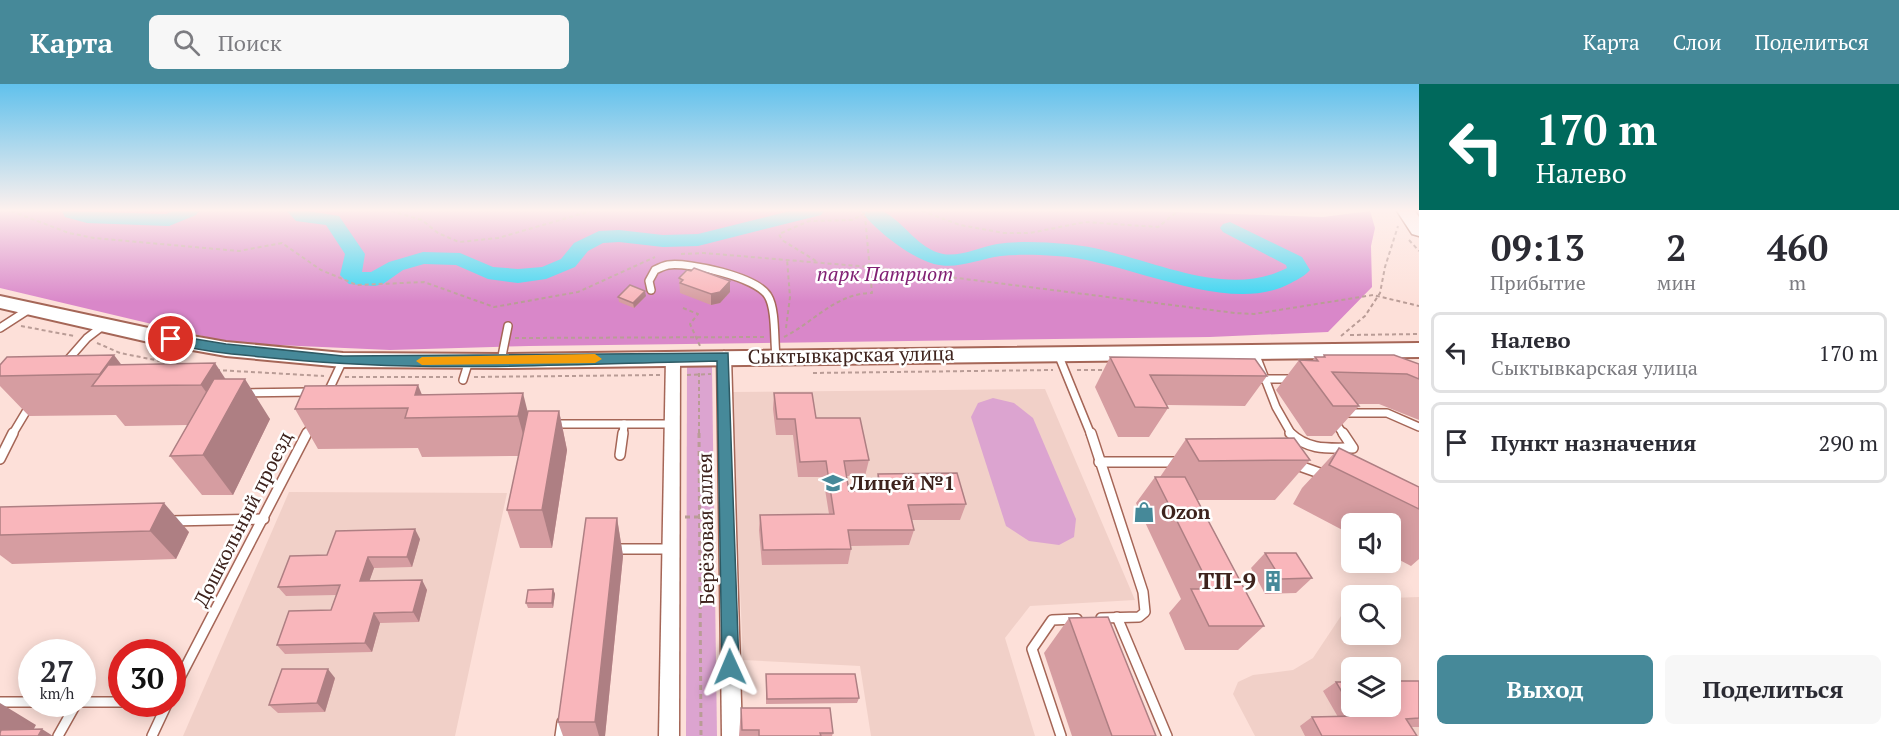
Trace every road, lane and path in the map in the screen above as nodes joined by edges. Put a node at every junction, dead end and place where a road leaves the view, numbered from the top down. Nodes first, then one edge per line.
1 (132, 241) edge
2 (784, 241) edge
3 (867, 241) edge
4 (1395, 241) edge
5 (679, 254) dead end
6 (660, 256) dead end
7 (787, 260) junction
8 (818, 262) junction
9 (870, 267) junction
10 (651, 290) dead end
11 (1378, 296) junction
12 (0, 302) edge
13 (1419, 306) edge
14 (31, 308) junction
15 (683, 308) dead end
16 (104, 325) junction
17 (508, 326) dead end
18 (0, 328) edge
19 (1419, 334) edge
20 (506, 338) junction
21 (697, 346) junction
22 (775, 346) junction
23 (1419, 350) edge
24 (1255, 353) junction
25 (1058, 354) junction
26 (724, 356) junction
27 (673, 357) junction
28 (343, 360) junction
29 (501, 361) junction
30 (63, 365) edge
31 (468, 367) dead end
32 (1244, 379) edge
33 (1266, 379) junction
34 (1300, 379) edge
35 (463, 380) dead end
36 (237, 393) edge
37 (34, 400) edge
38 (316, 416) edge
39 (543, 424) edge
40 (624, 424) junction
41 (672, 424) junction
42 (1419, 427) edge
43 (620, 455) dead end
44 (0, 459) edge
45 (1100, 462) junction
46 (1190, 462) edge
47 (1286, 464) edge
48 (1336, 479) edge
49 (671, 516) junction
50 (700, 517) junction
51 (727, 517) junction
52 (264, 519) junction
53 (161, 521) edge
54 (605, 549) edge
55 (671, 549) junction
56 (1117, 617) junction
57 (1095, 618) edge
58 (1084, 619) edge
59 (186, 667) edge
60 (0, 702) edge
61 (18, 702) edge
62 (563, 712) edge
63 (69, 717) edge
64 (161, 717) edge
65 (58, 736) edge
66 (152, 736) edge
67 (560, 736) edge
68 (669, 736) edge
69 (701, 736) edge
70 (732, 736) edge
71 (1061, 736) edge
72 (1167, 736) edge

1 - 6 path
2 - 8 path
3 - 9 path
4 - 11 path
5 - 7 path
7 - 8 path
7 - 9 path
8 - 9 path
9 - 11 path
10 - 22 lane
11 - 13 path
11 - 19 path
12 - 14 street, Сыктывкарская улица
14 - 16 street, Сыктывкарская улица
14 - 18 lane
15 - 21 path, Берёзовая аллея
16 - 28 street, Сыктывкарская улица
16 - 30 lane
17 - 20 lane
20 - 21 path
20 - 29 lane
21 - 22 path
21 - 26 street, Сыктывкарская улица
21 - 27 street, Сыктывкарская улица
21 - 50 path, Берёзовая аллея
22 - 25 street, Сыктывкарская улица
22 - 26 street, Сыктывкарская улица
23 - 24 street, Сыктывкарская улица
24 - 25 street, Сыктывкарская улица
24 - 33 lane
25 - 45 lane
26 - 51 street, Берёзовая аллея
27 - 29 street, Сыктывкарская улица
27 - 41 street, Берёзовая аллея
28 - 29 street, Сыктывкарская улица
28 - 36 lane
31 - 35 lane
32 - 33 lane
33 - 34 lane
33 - 42 lane
37 - 44 lane
38 - 52 lane, Дошкольный проезд
39 - 40 lane
40 - 41 lane
40 - 43 lane
41 - 49 street, Берёзовая аллея
45 - 46 lane
45 - 56 lane
47 - 48 lane
49 - 50 path
49 - 55 street, Берёзовая аллея
50 - 51 path
50 - 69 path, Берёзовая аллея
51 - 70 street, Берёзовая аллея
52 - 53 lane
52 - 59 lane, Дошкольный проезд
54 - 55 lane
55 - 68 street, Берёзовая аллея
56 - 57 lane
56 - 72 lane
58 - 71 lane
60 - 61 lane
62 - 67 lane
63 - 65 lane
64 - 66 lane

